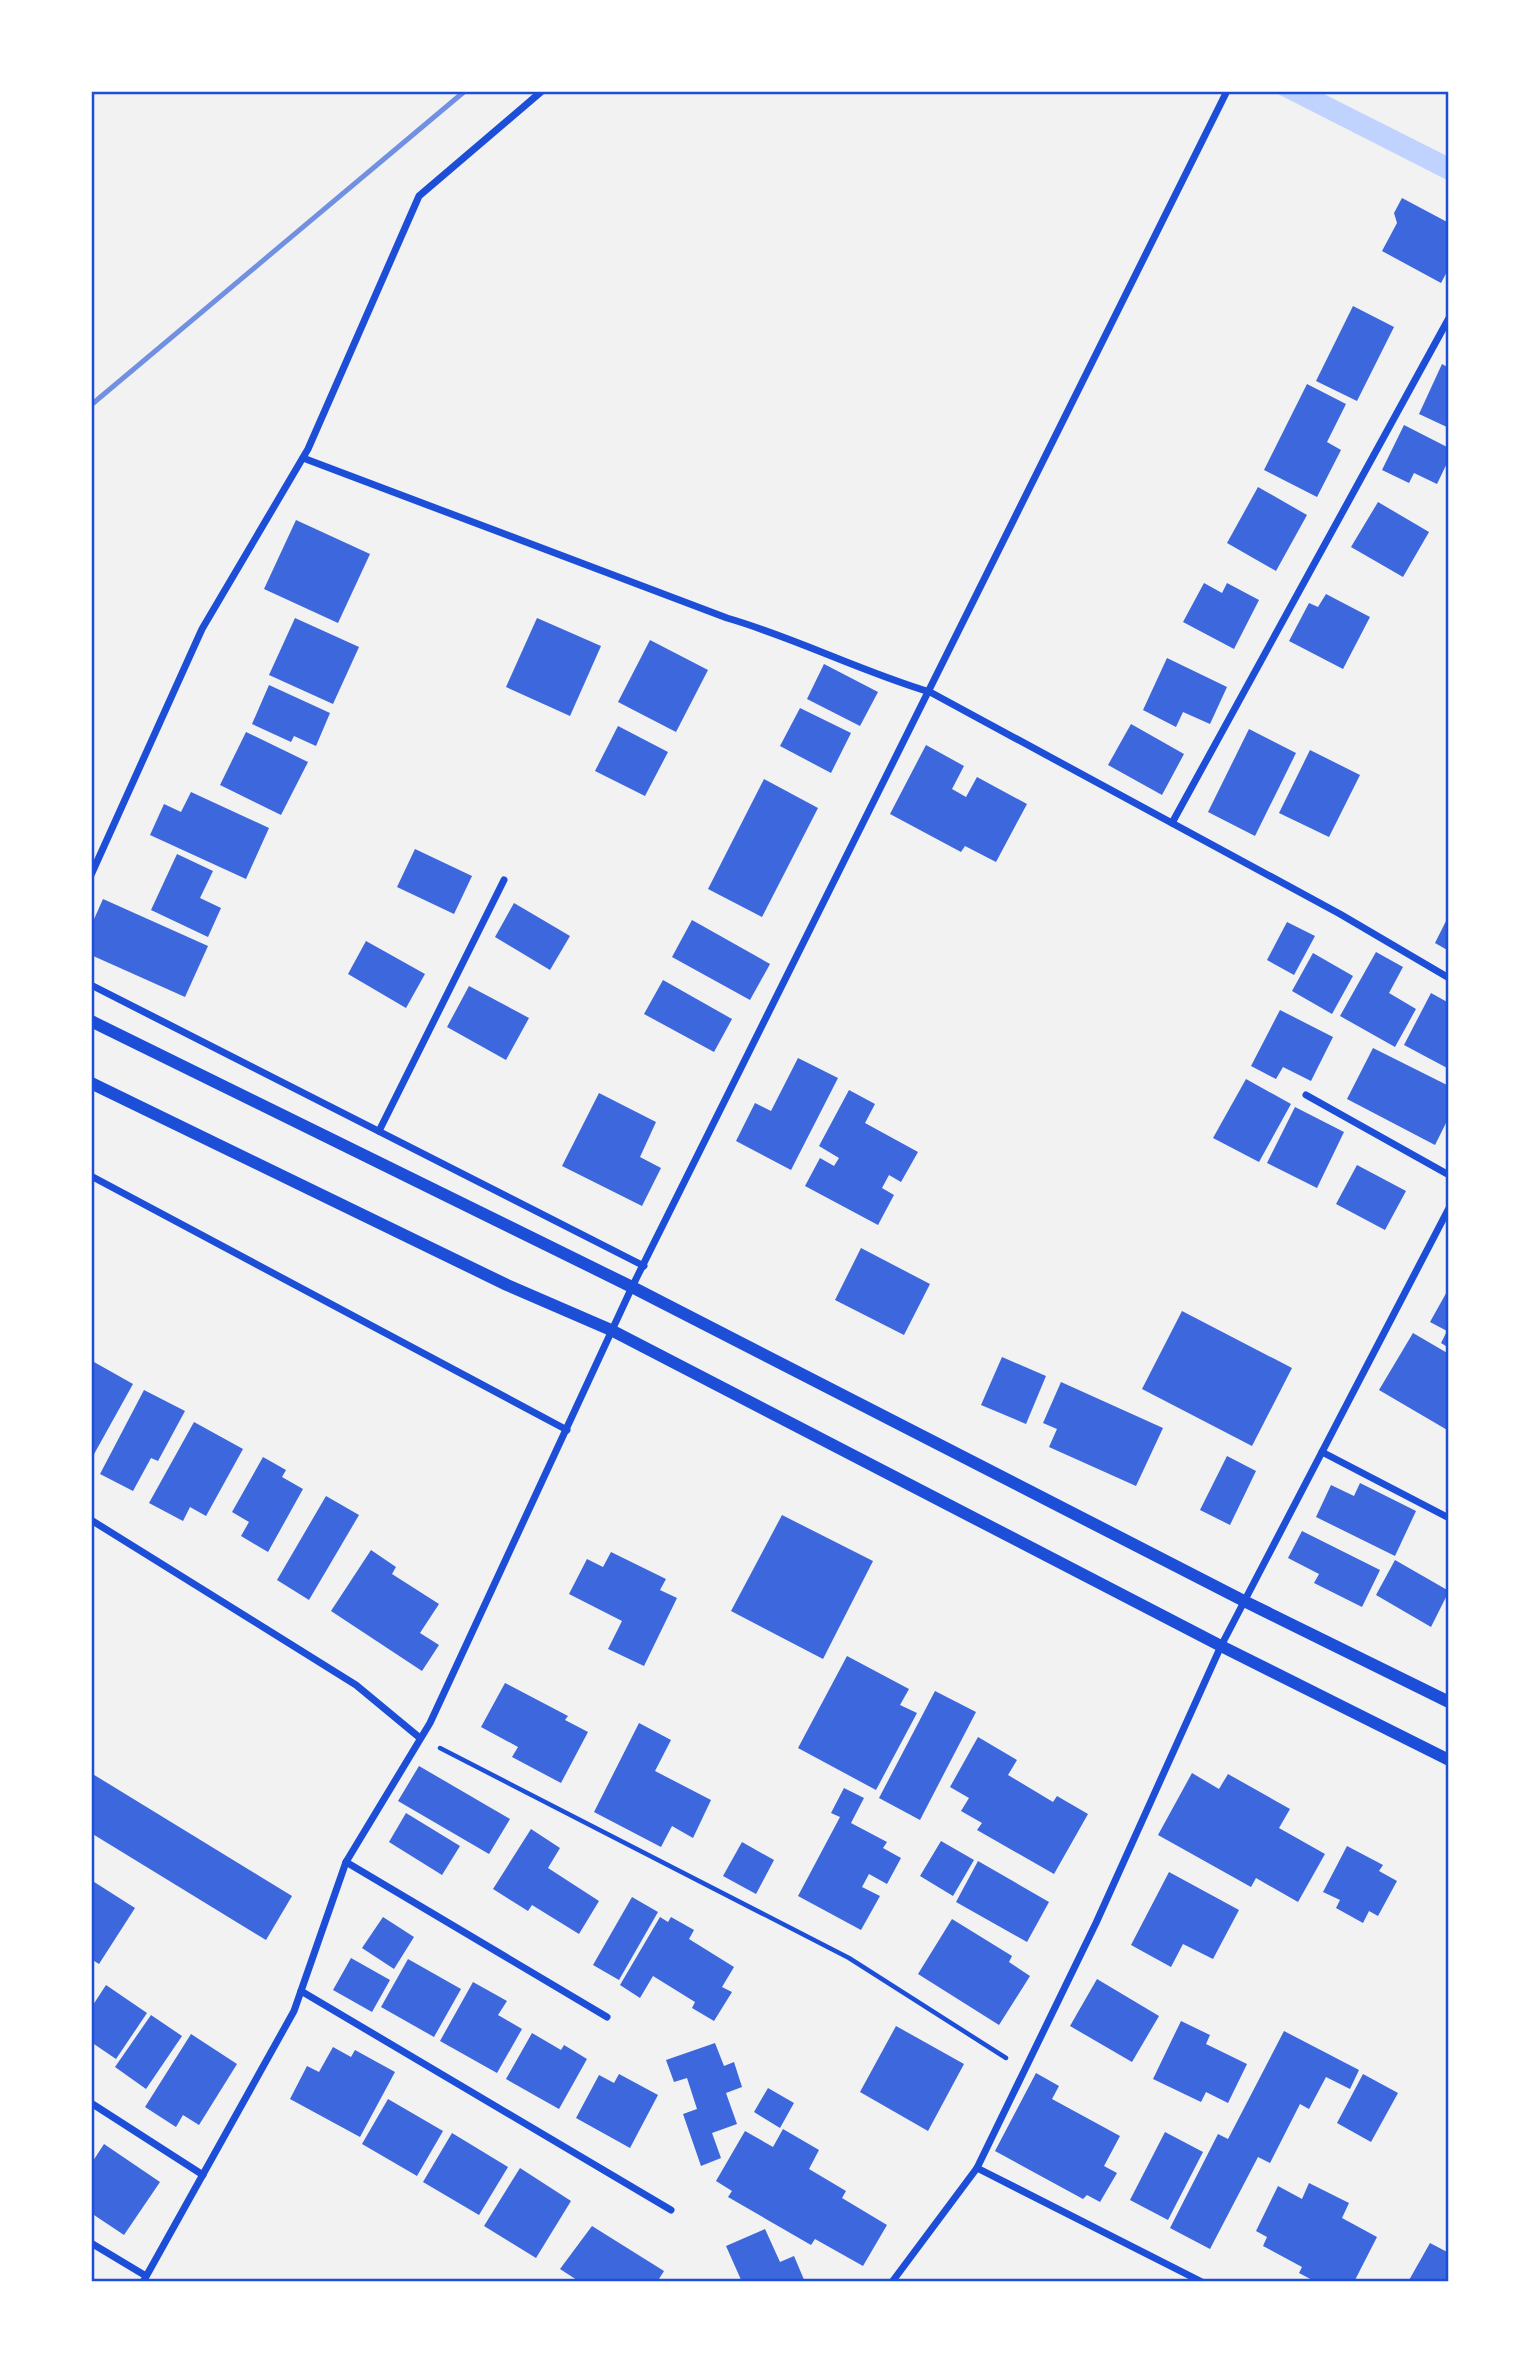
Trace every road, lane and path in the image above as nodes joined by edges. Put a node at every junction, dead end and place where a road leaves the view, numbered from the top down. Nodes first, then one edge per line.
1 (542, 91) edge
2 (1227, 91) edge
3 (1449, 318) edge
4 (303, 458) junction
5 (930, 691) junction
6 (1172, 823) junction
7 (91, 875) edge
8 (504, 880) dead end
9 (1449, 978) edge
10 (91, 985) edge
11 (91, 1021) edge
12 (91, 1083) edge
13 (1306, 1095) dead end
14 (379, 1131) junction
15 (1449, 1175) edge
16 (91, 1176) edge
17 (1449, 1208) edge
18 (644, 1266) junction
19 (632, 1287) junction
20 (611, 1330) junction
21 (567, 1430) junction
22 (1322, 1452) junction
23 (1449, 1518) edge
24 (91, 1520) edge
25 (1246, 1602) junction
26 (1220, 1646) junction
27 (1449, 1702) edge
28 (420, 1738) junction
29 (1449, 1760) edge
30 (346, 1863) junction
31 (301, 1991) junction
32 (607, 2017) dead end
33 (1025, 2069) junction
34 (91, 2103) edge
35 (977, 2168) junction
36 (203, 2175) junction
37 (671, 2210) dead end
38 (91, 2243) edge
39 (145, 2279) edge
40 (892, 2282) edge
41 (1202, 2282) edge

1 - 4 street
2 - 5 street
3 - 6 street
4 - 5 street
4 - 7 street
5 - 6 street
5 - 18 street
6 - 9 street
8 - 14 street
10 - 14 street
11 - 19 street
12 - 20 street
13 - 15 street
14 - 18 street
16 - 21 street
17 - 22 street
18 - 19 street
19 - 20 street
19 - 25 street
20 - 21 street
20 - 26 street
21 - 28 street
22 - 23 street
22 - 25 street
24 - 28 street
25 - 26 street
25 - 27 street
26 - 29 street
26 - 33 street
28 - 30 street
28 - 33 path
30 - 31 street
30 - 32 street
31 - 36 street
31 - 37 street
33 - 35 street
34 - 36 street
35 - 40 street
35 - 41 street
36 - 39 street
38 - 39 street

